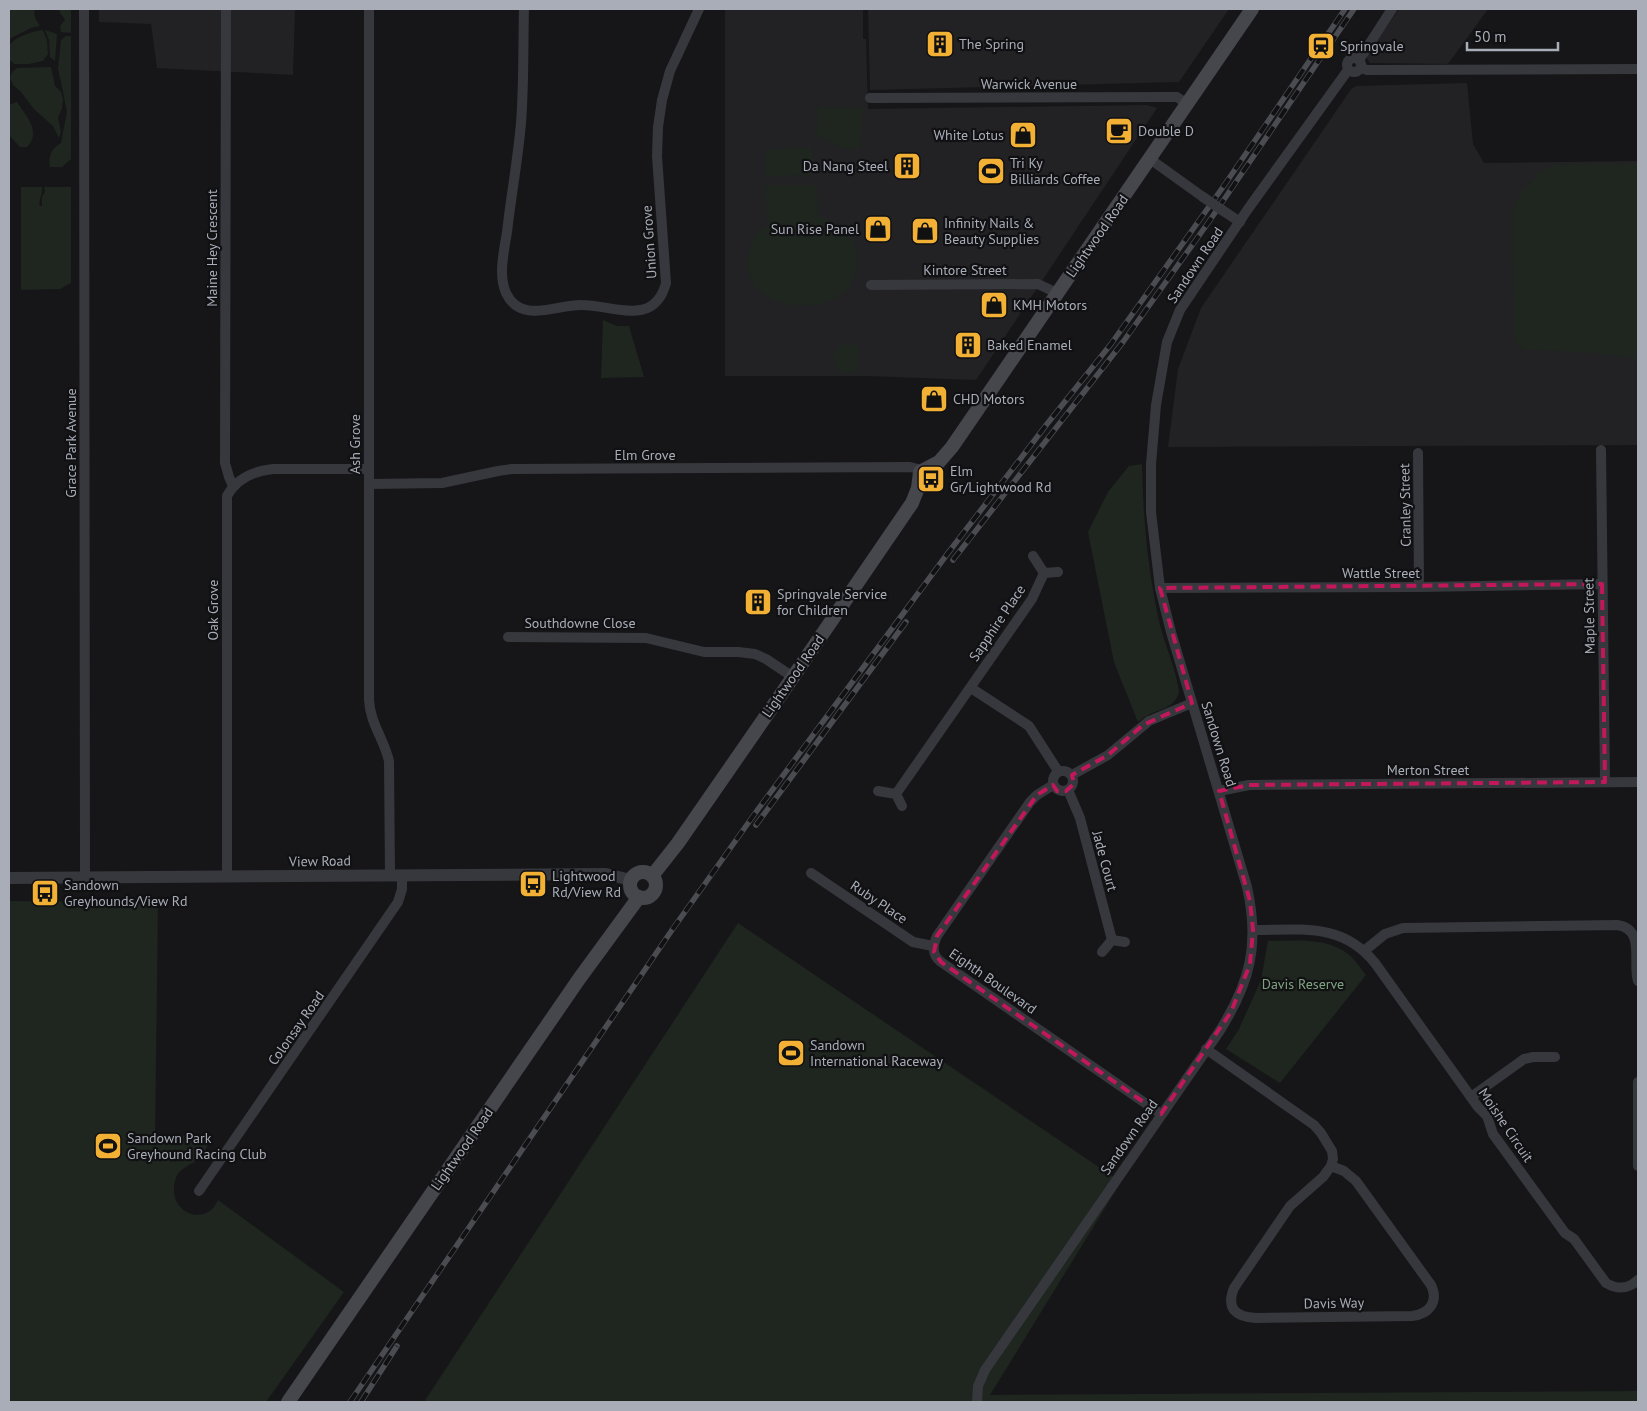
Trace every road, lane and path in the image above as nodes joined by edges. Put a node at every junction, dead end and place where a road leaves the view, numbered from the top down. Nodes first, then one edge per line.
1 (84, 9) edge
2 (226, 9) edge
3 (369, 9) edge
4 (524, 9) edge
5 (699, 9) edge
6 (1252, 9) edge
7 (1392, 9) edge
8 (1360, 64) junction
9 (1638, 69) edge
10 (870, 98) dead end
11 (1187, 104) junction
12 (1150, 159) junction
13 (1240, 222) junction
14 (871, 285) dead end
15 (1057, 293) junction
16 (1601, 450) dead end
17 (1418, 453) dead end
18 (369, 469) junction
19 (922, 470) junction
20 (369, 484) junction
21 (233, 486) junction
22 (1033, 556) dead end
23 (1058, 572) dead end
24 (1044, 573) junction
25 (1602, 584) junction
26 (1419, 587) junction
27 (1160, 588) junction
28 (508, 637) dead end
29 (793, 677) junction
30 (971, 688) junction
31 (1192, 704) junction
32 (1058, 771) junction
33 (1072, 775) junction
34 (1605, 782) junction
35 (1638, 782) edge
36 (1053, 785) junction
37 (1068, 790) junction
38 (878, 791) dead end
39 (1219, 791) junction
40 (896, 794) junction
41 (902, 806) dead end
42 (811, 873) dead end
43 (85, 876) junction
44 (396, 876) junction
45 (652, 876) junction
46 (227, 877) junction
47 (9, 878) edge
48 (631, 880) junction
49 (638, 897) junction
50 (1253, 930) junction
51 (1112, 940) junction
52 (1125, 942) dead end
53 (934, 946) junction
54 (1364, 951) junction
55 (1102, 952) dead end
56 (1638, 981) edge
57 (1206, 1049) junction
58 (1555, 1057) dead end
59 (1638, 1082) edge
60 (1472, 1098) junction
61 (1161, 1114) junction
62 (1331, 1166) junction
63 (1638, 1166) edge
64 (199, 1191) dead end
65 (1638, 1280) edge
66 (288, 1402) edge
67 (978, 1402) edge

1 - 43 street, Grace Park Avenue
2 - 21 street, Maine Hey Crescent
3 - 18 street, Ash Grove
4 - 5 street, Union Grove
6 - 11 main road, Lightwood Road
7 - 8 street
8 - 9 street
8 - 13 street, Sandown Road
10 - 11 street, Warwick Avenue
11 - 12 main road, Lightwood Road
12 - 13 street, bridge
12 - 15 main road, Lightwood Road
13 - 27 street, Sandown Road
14 - 15 street, Kintore Street
15 - 19 main road, Lightwood Road
16 - 25 street, Maple Street
17 - 26 street, Cranley Street
18 - 20 street, Ash Grove
18 - 21 street
19 - 20 street, Elm Grove
19 - 29 main road, Lightwood Road
20 - 44 street, Ash Grove
21 - 46 street, Oak Grove
22 - 24 street
23 - 24 street
24 - 30 street, Sapphire Place
25 - 26 street, Wattle Street
25 - 34 street, Maple Street
26 - 27 street, Wattle Street
27 - 31 street, Sandown Road
28 - 29 street, Southdowne Close
29 - 45 main road, Lightwood Road
30 - 32 street
30 - 40 street, Sapphire Place
31 - 33 street
31 - 39 street, Sandown Road
32 - 33 street
32 - 36 street
33 - 37 street
34 - 35 street, Merton Street
34 - 39 street, Merton Street
36 - 37 street
36 - 53 street, Eighth Boulevard
37 - 51 street, Jade Court
38 - 40 street
39 - 50 street, Sandown Road
40 - 41 street
42 - 53 street, Ruby Place
43 - 46 street, View Road
43 - 47 street, View Road
44 - 46 street, View Road
44 - 48 street, View Road
44 - 64 street, Colonsay Road
45 - 48 main road
45 - 49 main road
48 - 49 main road
49 - 66 main road, Lightwood Road
50 - 54 street, Moishe Circuit
50 - 57 street, Sandown Road
51 - 52 street
51 - 55 street
53 - 61 street, Eighth Boulevard
54 - 56 street
54 - 60 street, Moishe Circuit
57 - 61 street, Sandown Road
57 - 62 street
58 - 60 street
59 - 63 street
60 - 65 street, Moishe Circuit
61 - 67 street, Sandown Road
62 - 62 street, Davis Way

